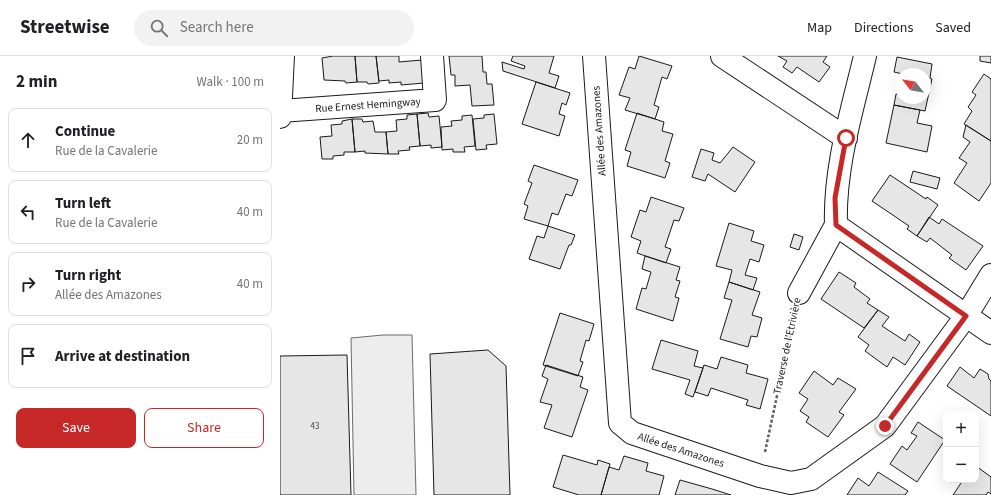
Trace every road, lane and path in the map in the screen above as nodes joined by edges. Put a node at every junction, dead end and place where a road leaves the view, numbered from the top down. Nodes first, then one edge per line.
1 (284, 56) edge
2 (432, 56) edge
3 (594, 56) edge
4 (722, 56) edge
5 (865, 56) edge
6 (280, 111) edge
7 (280, 117) edge
8 (846, 138) junction
9 (836, 225) junction
10 (991, 275) edge
11 (798, 293) joint
12 (966, 316) junction
13 (991, 333) edge
14 (760, 476) junction

1 - 6 street
2 - 6 street, Rue Ernest Hemingway
3 - 14 street, Allée des Amazones
4 - 8 street
5 - 8 street
6 - 7 street
8 - 9 street
9 - 11 street, Traverse de l'Etrivière
9 - 12 street
10 - 12 street, Allée des Amazones
11 - 14 path, Traverse de l'Etrivière
12 - 13 street
12 - 14 street, Allée des Amazones

